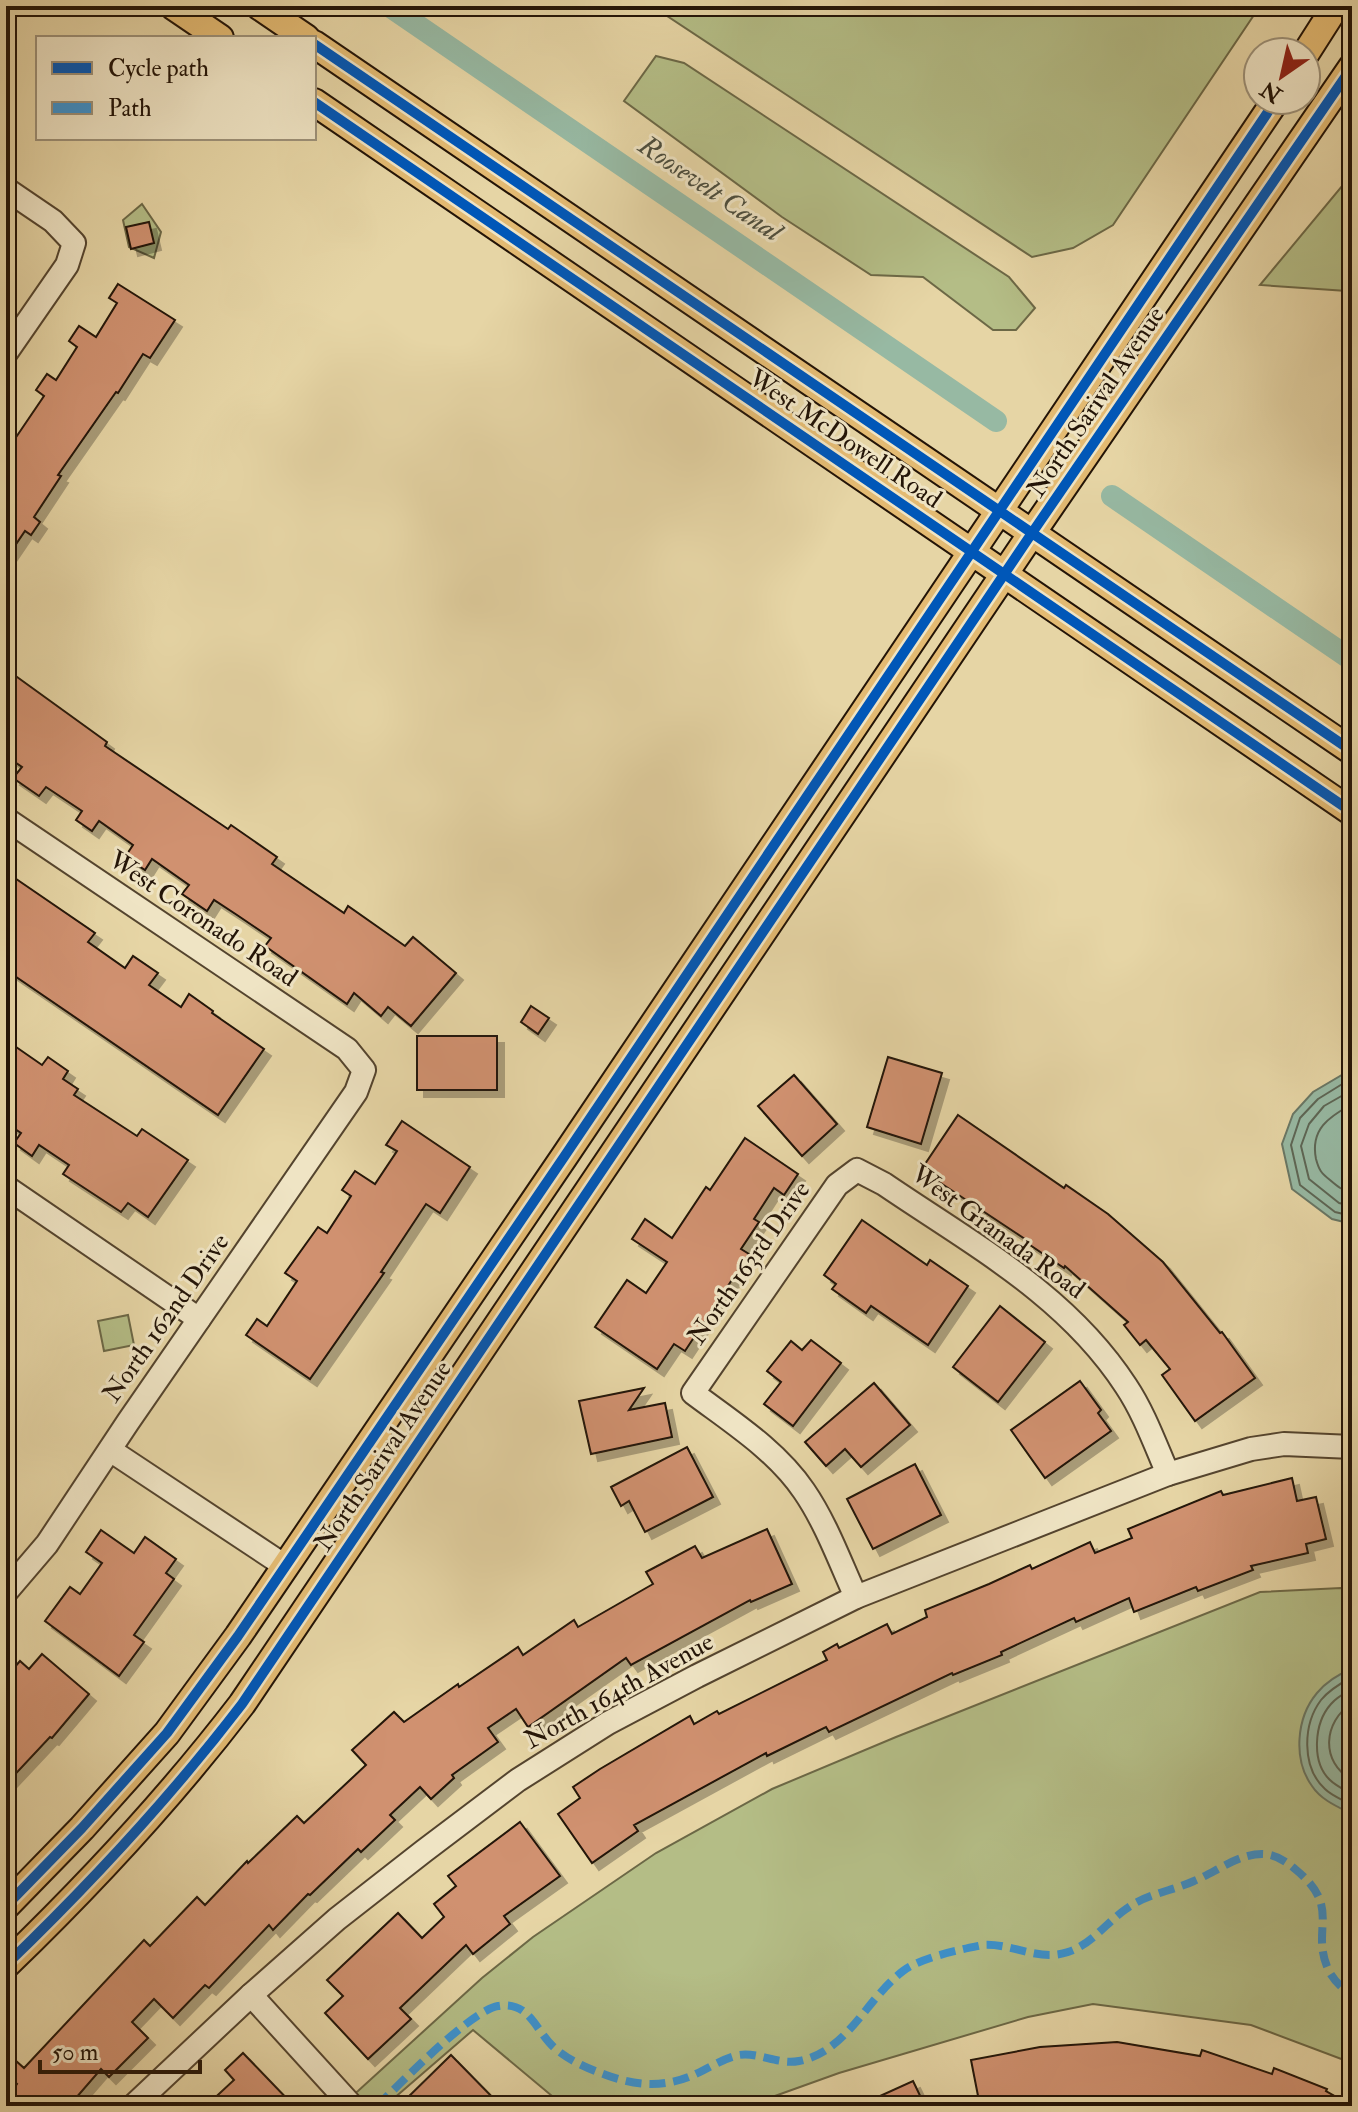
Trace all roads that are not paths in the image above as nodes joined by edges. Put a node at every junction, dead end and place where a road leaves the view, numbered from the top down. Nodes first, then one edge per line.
1 (173, 6) edge
2 (259, 6) edge
3 (1336, 6) edge
4 (217, 36) edge
5 (303, 36) edge
6 (1317, 36) edge
7 (316, 45) edge
8 (1352, 67) edge
9 (316, 103) edge
10 (1265, 116) edge
11 (6, 189) edge
12 (6, 353) edge
13 (998, 511) junction
14 (1032, 533) junction
15 (970, 552) junction
16 (1004, 575) junction
17 (1352, 751) edge
18 (1352, 812) edge
19 (6, 819) edge
20 (364, 1070) joint
21 (857, 1170) joint
22 (6, 1187) edge
23 (199, 1319) junction
24 (1352, 1447) edge
25 (110, 1450) junction
26 (1168, 1474) junction
27 (285, 1566) junction
28 (10, 1579) edge
29 (856, 1597) junction
30 (6, 1906) edge
31 (6, 1965) edge
32 (251, 1995) junction
33 (133, 2106) edge
34 (352, 2106) edge

1 - 4 main road
2 - 5 main road
3 - 6 main road
7 - 13 main road, West McDowell Road
8 - 14 main road, North Sarival Avenue
9 - 15 main road, West McDowell Road
10 - 13 main road, North Sarival Avenue
11 - 12 street
13 - 14 main road, West McDowell Road
13 - 15 main road, North Sarival Avenue
14 - 16 main road, North Sarival Avenue
14 - 17 main road, West McDowell Road
15 - 16 main road, West McDowell Road
15 - 27 main road, North Sarival Avenue
16 - 18 main road, West McDowell Road
16 - 31 main road, North Sarival Avenue
19 - 20 street, West Coronado Road
20 - 23 street, North 162nd Drive
21 - 26 street, West Granada Road
21 - 29 street, North 163rd Drive
22 - 23 street
23 - 25 street, North 162nd Drive
24 - 26 street, North 164th Avenue
25 - 27 street
25 - 28 street, North 162nd Drive
26 - 29 street, North 164th Avenue
27 - 30 main road, North Sarival Avenue
29 - 32 street, North 164th Avenue
32 - 33 street, North 164th Avenue
32 - 34 street

